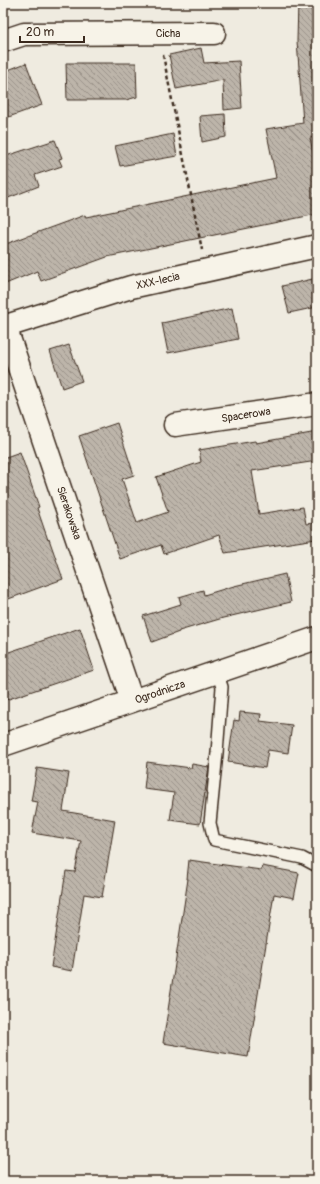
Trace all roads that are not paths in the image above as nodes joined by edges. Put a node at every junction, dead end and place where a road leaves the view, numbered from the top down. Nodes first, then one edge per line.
1 (214, 33) dead end
2 (3, 40) edge
3 (317, 246) edge
4 (4, 326) edge
5 (317, 404) edge
6 (175, 426) dead end
7 (317, 638) edge
8 (217, 672) junction
9 (132, 701) junction
10 (3, 745) edge
11 (317, 866) edge

1 - 2 street, Cicha
3 - 4 street, XXX-lecia
4 - 9 street, Sierakowska
5 - 6 street, Spacerowa
7 - 8 street, Ogrodnicza
8 - 9 street, Ogrodnicza
8 - 11 lane
9 - 10 street, Ogrodnicza

